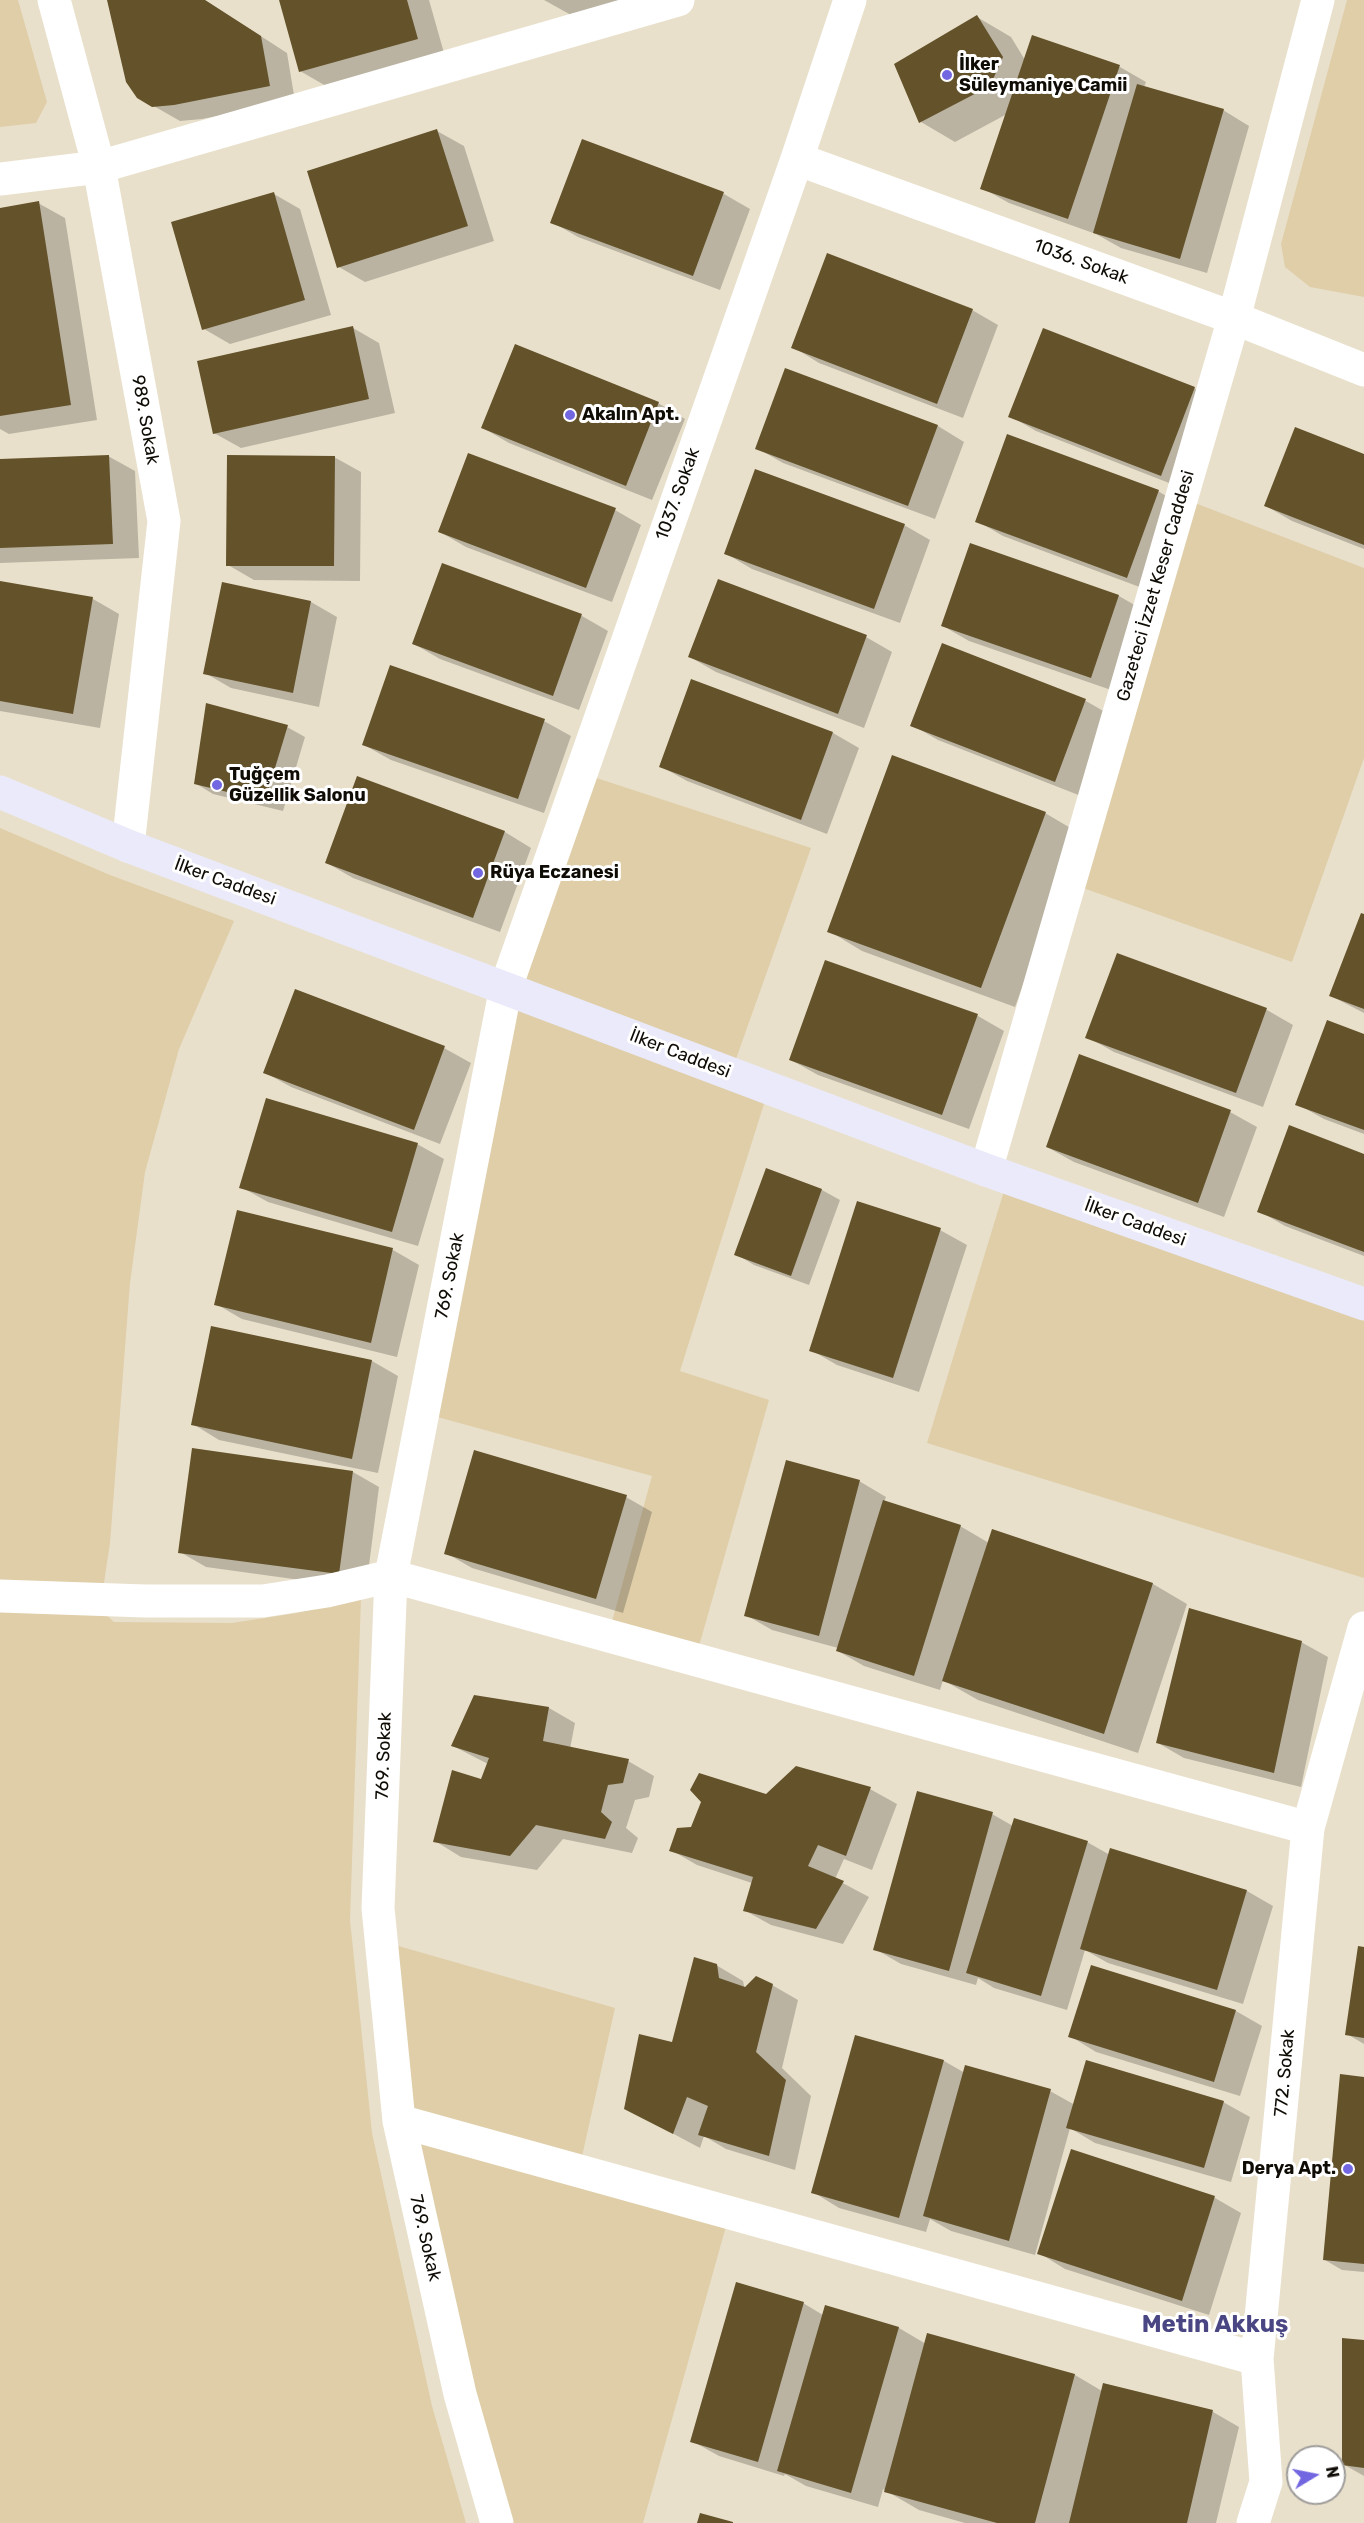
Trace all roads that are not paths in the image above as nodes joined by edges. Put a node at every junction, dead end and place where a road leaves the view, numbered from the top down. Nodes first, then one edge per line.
1 (54, 0) edge
2 (678, 0) edge
3 (850, 0) edge
4 (1318, 0) edge
5 (797, 159) junction
6 (99, 167) junction
7 (0, 179) edge
8 (1234, 318) junction
9 (1364, 370) edge
10 (0, 792) edge
11 (128, 846) junction
12 (506, 987) junction
13 (986, 1170) junction
14 (1364, 1304) edge
15 (391, 1576) junction
16 (0, 1596) edge
17 (1364, 1628) edge
18 (1308, 1828) junction
19 (399, 2121) junction
20 (1257, 2359) junction
21 (1266, 2482) junction
22 (497, 2523) edge
23 (1253, 2523) edge
24 (1269, 2523) edge

1 - 6 street, 989. Sokak
2 - 6 street
3 - 5 street, 1037. Sokak
4 - 8 street, Gazeteci İzzet Keser Caddesi
5 - 8 street, 1036. Sokak
5 - 12 street, 1037. Sokak
6 - 7 street
6 - 11 street, 989. Sokak
8 - 9 street, 1036. Sokak
8 - 13 street, Gazeteci İzzet Keser Caddesi
10 - 11 main road, İlker Caddesi
11 - 12 main road, İlker Caddesi
12 - 13 main road, İlker Caddesi
12 - 15 street, 769. Sokak
13 - 14 main road, İlker Caddesi
15 - 16 street
15 - 18 street
15 - 19 street, 769. Sokak
17 - 18 street, 772. Sokak
18 - 20 street, 772. Sokak
19 - 20 street
19 - 22 street, 769. Sokak
20 - 21 street, 772. Sokak
21 - 23 street, 772. Sokak
21 - 24 street

